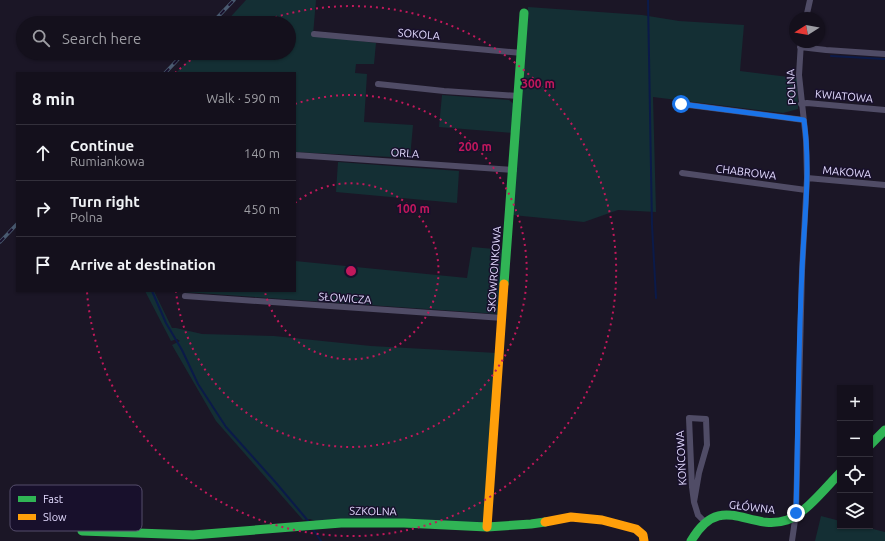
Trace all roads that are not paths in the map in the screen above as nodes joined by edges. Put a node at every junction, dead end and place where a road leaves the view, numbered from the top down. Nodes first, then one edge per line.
1 (810, 0) edge
2 (807, 12) edge
3 (524, 13) dead end
4 (314, 34) dead end
5 (801, 48) edge
6 (818, 48) edge
7 (522, 53) junction
8 (885, 54) edge
9 (378, 84) dead end
10 (518, 96) junction
11 (681, 104) dead end
12 (801, 104) junction
13 (885, 110) edge
14 (804, 120) junction
15 (296, 155) edge
16 (514, 170) junction
17 (682, 174) dead end
18 (807, 178) junction
19 (885, 185) edge
20 (806, 190) junction
21 (185, 296) dead end
22 (503, 318) junction
23 (885, 430) edge
24 (873, 442) edge
25 (837, 476) edge
26 (694, 502) junction
27 (795, 515) junction
28 (705, 522) junction
29 (487, 527) junction
30 (82, 531) dead end
31 (644, 541) edge
32 (691, 541) edge
33 (792, 541) edge

1 - 2 street
3 - 7 street, SKOWRONKOWA
4 - 7 street, SOKOLA
5 - 12 street, POLNA
6 - 8 street
7 - 10 street, SKOWRONKOWA
9 - 10 street
10 - 16 street, SKOWRONKOWA
11 - 14 street
12 - 13 street, KWIATOWA
12 - 14 street, POLNA
14 - 18 street, POLNA
15 - 16 street, ORLA
16 - 22 street, SKOWRONKOWA
17 - 20 street, CHABROWA
18 - 19 street, MAKOWA
18 - 20 street, POLNA
20 - 27 street, POLNA
21 - 22 street, SŁOWICZA
22 - 29 street, SKOWRONKOWA
23 - 24 street
25 - 27 street
26 - 26 street, KOŃCOWA
26 - 28 street, KOŃCOWA
27 - 28 street, GŁÓWNA
27 - 33 street, POLNA
28 - 32 street
29 - 30 street, SZKOLNA
29 - 31 street, SZKOLNA

